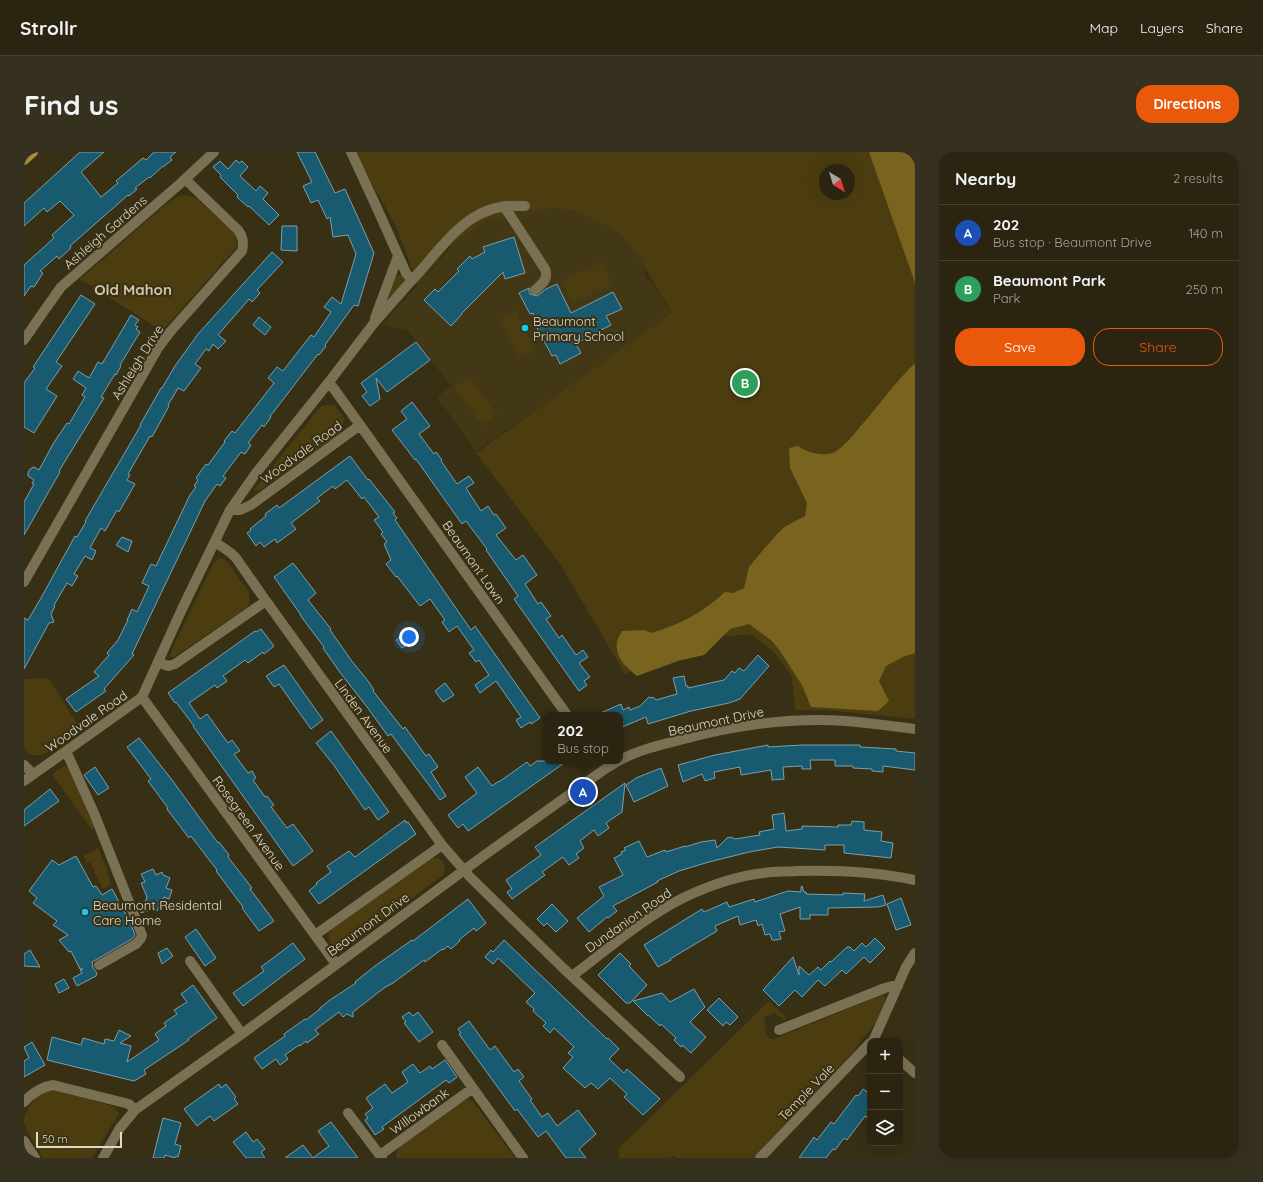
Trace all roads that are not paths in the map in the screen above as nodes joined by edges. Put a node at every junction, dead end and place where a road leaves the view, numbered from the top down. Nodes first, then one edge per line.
1 (33, 152) edge
2 (214, 152) edge
3 (351, 152) edge
4 (24, 160) edge
5 (185, 179) junction
6 (504, 206) junction
7 (525, 206) dead end
8 (398, 256) junction
9 (412, 280) junction
10 (535, 290) dead end
11 (374, 323) junction
12 (24, 340) edge
13 (329, 382) junction
14 (360, 425) junction
15 (230, 510) junction
16 (215, 542) junction
17 (24, 582) edge
18 (266, 601) junction
19 (158, 662) junction
20 (142, 697) junction
21 (565, 712) edge
22 (915, 729) edge
23 (66, 751) junction
24 (623, 758) edge
25 (24, 765) edge
26 (602, 765) edge
27 (33, 774) junction
28 (24, 781) edge
29 (442, 845) junction
30 (464, 870) junction
31 (915, 880) edge
32 (315, 935) junction
33 (915, 953) edge
34 (190, 961) dead end
35 (336, 964) junction
36 (99, 965) dead end
37 (572, 976) junction
38 (898, 986) junction
39 (779, 1030) dead end
40 (242, 1034) junction
41 (874, 1038) edge
42 (442, 1045) dead end
43 (867, 1047) edge
44 (903, 1063) edge
45 (915, 1073) edge
46 (680, 1077) dead end
47 (473, 1088) junction
48 (24, 1102) edge
49 (135, 1110) junction
50 (348, 1113) dead end
51 (24, 1141) edge
52 (381, 1156) edge
53 (35, 1158) edge
54 (103, 1158) edge
55 (523, 1158) edge
56 (760, 1158) edge

1 - 4 main road
2 - 5 street, Ashleigh Gardens
3 - 8 street
5 - 12 street, Ashleigh Gardens
5 - 17 street, Ashleigh Drive
6 - 7 street
6 - 9 street
6 - 10 street
8 - 9 street
8 - 11 street
9 - 11 street
11 - 13 street, Woodvale Road
13 - 14 street, Woodvale Road
13 - 15 street, Woodvale Road
14 - 15 street, Woodvale Road
14 - 21 street, Beaumont Lawn
15 - 16 street, Woodvale Road
16 - 18 street
16 - 19 street, Woodvale Road
18 - 19 street
18 - 29 street, Linden Avenue
19 - 20 street, Woodvale Road
20 - 23 street, Woodvale Road
20 - 32 street, Rosegreen Avenue
22 - 24 street, Beaumont Drive
23 - 27 street, Woodvale Road
23 - 36 street
25 - 27 street
26 - 30 street, Beaumont Drive
27 - 28 street, Woodvale Road
29 - 30 street, Linden Avenue
29 - 32 street
30 - 35 street, Beaumont Drive
30 - 37 street, Linden Avenue
31 - 37 street, Dundanion Road
32 - 35 street, Rosegreen Avenue
33 - 38 street, Temple Vale
34 - 40 street
35 - 40 street, Beaumont Drive
37 - 46 street, Linden Avenue
38 - 39 street
38 - 41 street, Temple Vale
40 - 49 street, Beaumont Drive
42 - 47 street
43 - 56 street, Temple Vale
44 - 45 street
47 - 52 street, Willowbank
47 - 55 street
48 - 49 street
49 - 54 street, Beaumont Drive
50 - 52 street, Willowbank
51 - 53 street

